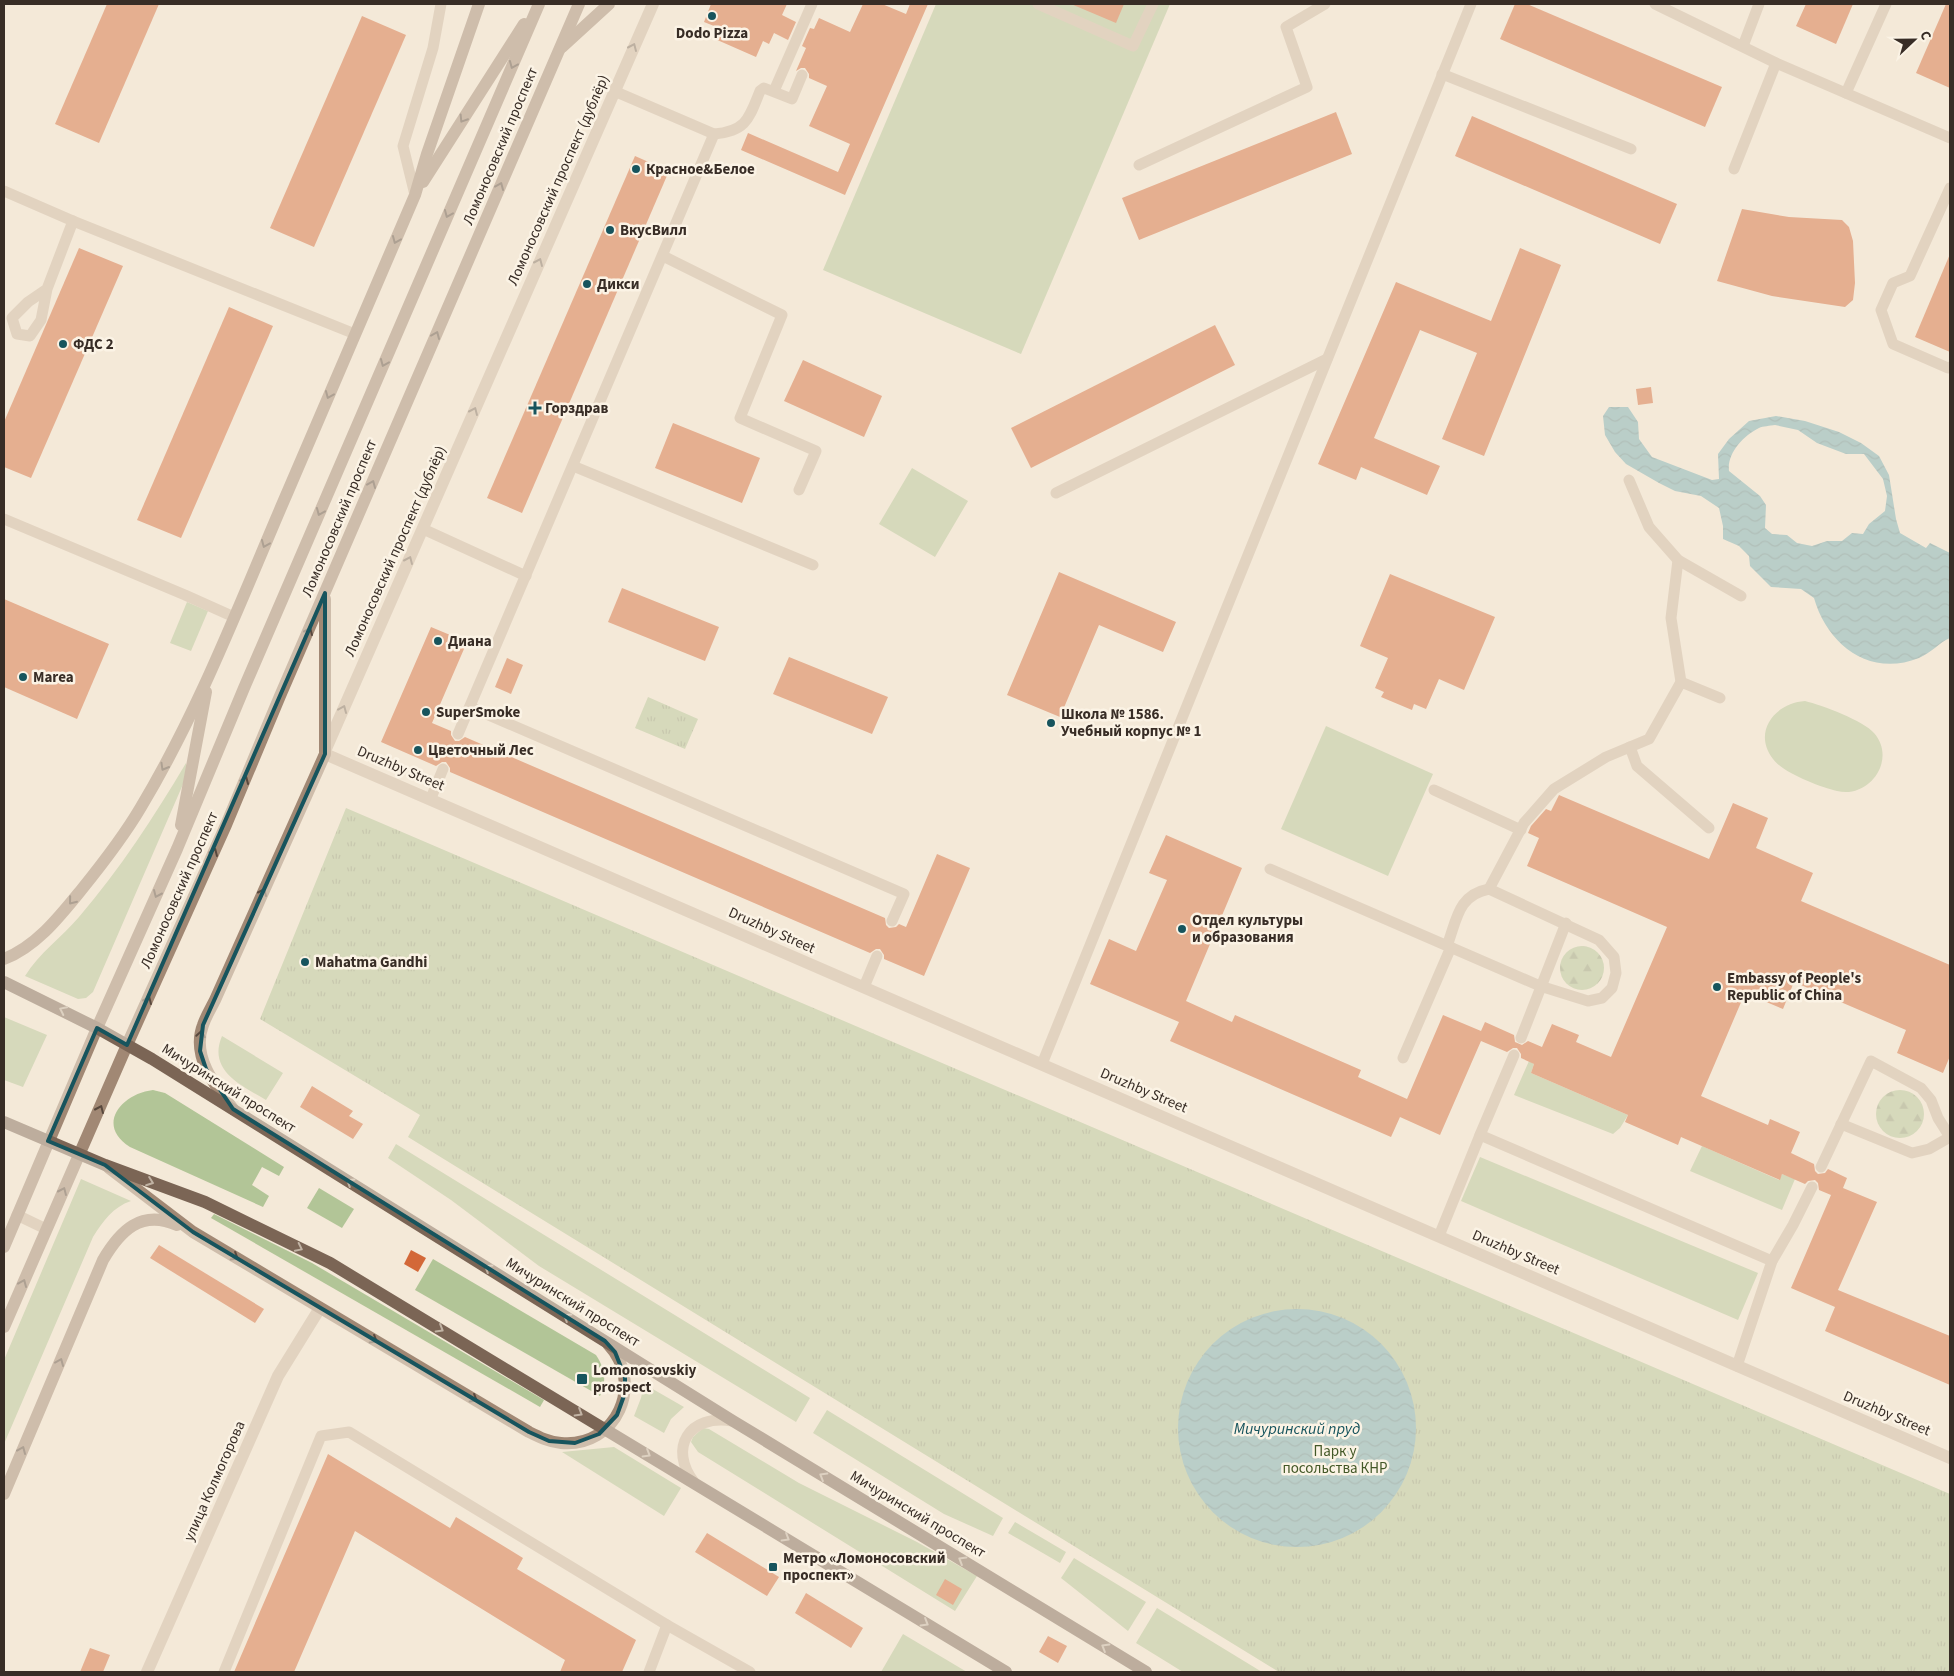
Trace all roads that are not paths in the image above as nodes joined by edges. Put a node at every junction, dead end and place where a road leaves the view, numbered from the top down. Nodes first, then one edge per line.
1 (441, 4) edge
2 (538, 4) edge
3 (579, 4) edge
4 (609, 4) edge
5 (653, 4) edge
6 (812, 4) edge
7 (1038, 4) edge
8 (1153, 4) edge
9 (1325, 4) edge
10 (1471, 4) edge
11 (1655, 4) edge
12 (1759, 4) edge
13 (1886, 4) edge
14 (475, 8) edge
15 (1742, 46) junction
16 (559, 50) junction
17 (1776, 63) junction
18 (1442, 74) junction
19 (802, 75) dead end
20 (614, 91) junction
21 (774, 92) junction
22 (1846, 93) junction
23 (714, 134) junction
24 (1950, 138) edge
25 (1631, 150) dead end
26 (1139, 165) dead end
27 (1734, 169) dead end
28 (1950, 188) edge
29 (4, 191) edge
30 (415, 195) junction
31 (73, 221) junction
32 (663, 256) junction
33 (47, 289) dead end
34 (355, 334) junction
35 (1327, 359) junction
36 (1950, 368) edge
37 (573, 466) junction
38 (1629, 480) dead end
39 (799, 490) dead end
40 (1056, 492) dead end
41 (4, 519) edge
42 (423, 529) junction
43 (1678, 560) junction
44 (812, 565) dead end
45 (526, 576) junction
46 (325, 593) junction
47 (1741, 596) dead end
48 (234, 617) junction
49 (210, 673) junction
50 (1681, 682) junction
51 (1720, 698) dead end
52 (470, 707) junction
53 (458, 734) dead end
54 (1630, 747) junction
55 (324, 754) junction
56 (443, 769) dead end
57 (1434, 790) dead end
58 (431, 798) junction
59 (1709, 828) dead end
60 (1521, 830) junction
61 (177, 849) junction
62 (1270, 869) dead end
63 (1489, 889) junction
64 (892, 921) dead end
65 (1566, 924) junction
66 (1449, 946) junction
67 (877, 956) dead end
68 (4, 959) edge
69 (4, 982) edge
70 (1540, 986) junction
71 (864, 987) junction
72 (97, 1028) junction
73 (1521, 1038) dead end
74 (128, 1044) junction
75 (1514, 1055) dead end
76 (1403, 1058) dead end
77 (1042, 1064) junction
78 (233, 1109) junction
79 (4, 1122) edge
80 (1841, 1124) junction
81 (1480, 1135) junction
82 (1950, 1137) edge
83 (48, 1141) junction
84 (80, 1153) junction
85 (105, 1165) junction
86 (1821, 1166) dead end
87 (1812, 1186) dead end
88 (17, 1215) junction
89 (46, 1229) junction
90 (193, 1232) junction
91 (1439, 1236) junction
92 (4, 1247) edge
93 (1772, 1261) junction
94 (320, 1308) junction
95 (4, 1327) edge
96 (605, 1341) junction
97 (1737, 1366) junction
98 (733, 1421) junction
99 (605, 1429) junction
100 (1950, 1458) edge
101 (695, 1484) junction
102 (4, 1494) edge
103 (667, 1625) junction
104 (146, 1672) edge
105 (224, 1672) edge
106 (649, 1672) edge
107 (750, 1672) edge
108 (1006, 1672) edge
109 (1146, 1672) edge

1 - 30 lane
2 -> 30 main road
2 -> 61 main road, Ломоносовский проспект
3 - 16 main road, Ломоносовский проспект
4 - 16 main road
20 -> 5 street, Ломоносовский проспект (дублёр)
6 - 21 lane
7 - 8 lane
9 - 26 lane
10 - 18 lane
11 - 15 lane
12 - 15 lane
13 - 22 lane
14 - 30 main road
15 - 17 lane
46 -> 16 main road, Ломоносовский проспект
17 - 22 lane
17 - 27 lane
18 - 25 lane
18 - 35 lane
19 - 21 lane
20 - 23 lane
42 -> 20 street, Ломоносовский проспект (дублёр)
21 - 23 lane
22 - 24 lane
23 - 32 lane
28 - 36 lane
29 - 31 lane
30 -> 34 main road
31 - 33 lane
31 - 34 lane
32 - 37 lane
32 - 39 lane
34 -> 48 main road
35 - 40 lane
35 - 77 lane
37 - 44 lane
37 - 45 lane
38 - 43 lane
41 - 48 lane
42 - 45 lane
55 -> 42 street, Ломоносовский проспект (дублёр)
43 - 47 lane
43 - 50 lane
45 - 52 lane
46 - 55 main road
74 -> 46 main road, Ломоносовский проспект
48 - 49 main road
49 - 61 main road
49 -> 68 main road
50 - 51 lane
50 - 54 lane
52 - 53 lane
52 - 64 lane
54 - 59 lane
54 - 60 lane
55 - 58 street, Druzhby Street
78 -> 55 main road, Ломоносовский проспект (дублёр)
56 - 58 lane
57 - 60 lane
58 - 71 street, Druzhby Street
60 - 63 lane
61 -> 72 main road, Ломоносовский проспект
62 - 66 lane
63 - 65 lane
63 - 66 lane
65 - 70 lane
65 - 70 lane
66 - 70 lane
66 - 76 lane
67 - 71 lane
72 -> 69 main road, Мичуринский проспект
70 - 73 lane
71 - 77 street, Druzhby Street
72 - 74 main road, Мичуринский проспект
72 - 83 main road, Ломоносовский проспект
74 - 78 main road, Мичуринский проспект
84 -> 74 main road, Ломоносовский проспект
75 - 81 lane
77 - 91 street, Druzhby Street
96 -> 78 main road, Мичуринский проспект
79 - 83 main road
80 - 82 lane
80 - 82 lane
80 - 86 lane
81 - 91 lane
81 - 93 lane
83 - 84 main road
83 - 88 main road
84 - 85 main road
89 -> 84 main road
85 - 90 main road
85 -> 99 main road
87 - 93 lane
88 - 89 lane
88 - 92 main road
95 -> 89 main road
90 -> 94 main road
102 -> 90 main road
91 - 97 street, Druzhby Street
93 - 97 lane
94 -> 99 main road
94 - 104 street, улица Колмогорова
96 - 98 main road, Мичуринский проспект
96 - 99 main road
97 - 100 street, Druzhby Street
98 - 101 lane
109 -> 98 main road, Мичуринский проспект
99 -> 101 main road
101 -> 108 main road
103 - 105 lane
103 - 106 lane
103 - 107 lane

